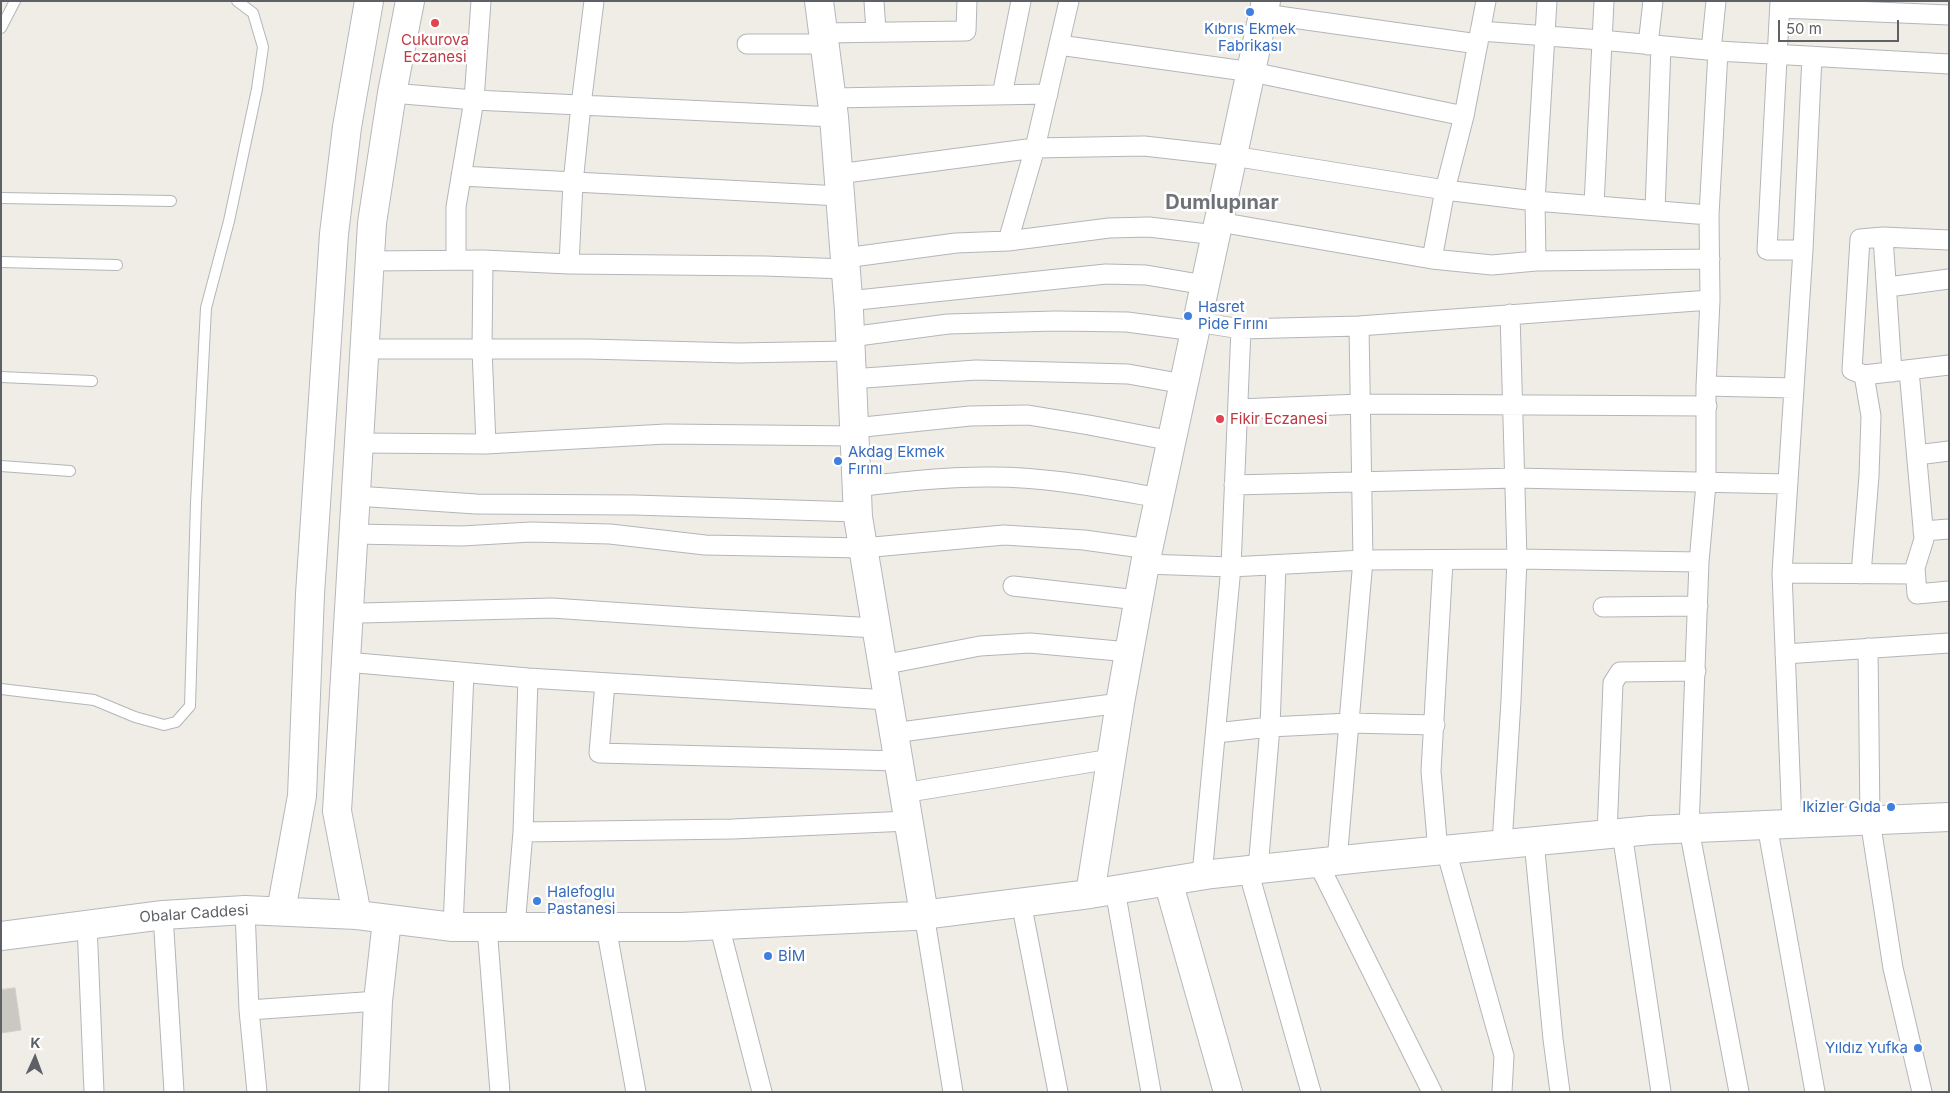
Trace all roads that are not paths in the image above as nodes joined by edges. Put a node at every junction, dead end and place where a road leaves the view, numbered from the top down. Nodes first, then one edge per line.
1 (15, 1) edge
2 (237, 1) edge
3 (369, 1) edge
4 (410, 1) edge
5 (481, 1) edge
6 (594, 1) edge
7 (819, 1) edge
8 (874, 1) edge
9 (967, 1) edge
10 (1021, 1) edge
11 (1069, 1) edge
12 (1486, 1) edge
13 (1547, 1) edge
14 (1604, 1) edge
15 (1653, 1) edge
16 (1716, 1) edge
17 (1780, 5) edge
18 (1265, 8) edge
19 (1949, 16) edge
20 (1, 28) edge
21 (876, 32) junction
22 (1544, 36) junction
23 (824, 38) junction
24 (1479, 38) junction
25 (1601, 40) junction
26 (746, 44) dead end
27 (1059, 45) junction
28 (1655, 45) junction
29 (1715, 51) junction
30 (1778, 54) junction
31 (1812, 56) junction
32 (1949, 64) edge
33 (1252, 72) junction
34 (392, 93) junction
35 (1048, 94) junction
36 (1002, 95) junction
37 (474, 100) junction
38 (581, 105) junction
39 (833, 108) junction
40 (1464, 116) junction
41 (1035, 148) junction
42 (1233, 156) junction
43 (462, 176) junction
44 (573, 183) junction
45 (839, 185) junction
46 (1445, 190) junction
47 (1, 198) edge
48 (171, 201) dead end
49 (1534, 201) junction
50 (1594, 205) junction
51 (1655, 210) junction
52 (1709, 215) junction
53 (1217, 229) junction
54 (1883, 237) junction
55 (1949, 240) edge
56 (1008, 241) junction
57 (1803, 250) junction
58 (1432, 259) junction
59 (1710, 259) junction
60 (456, 260) junction
61 (482, 260) junction
62 (370, 261) junction
63 (1536, 261) junction
64 (1, 262) edge
65 (569, 264) junction
66 (845, 264) junction
67 (117, 265) dead end
68 (1949, 279) edge
69 (1205, 285) junction
70 (1888, 287) junction
71 (1710, 300) junction
72 (848, 301) junction
73 (1510, 314) junction
74 (1359, 326) junction
75 (1196, 327) junction
76 (1241, 329) junction
77 (850, 344) junction
78 (364, 349) junction
79 (482, 350) junction
80 (1949, 365) edge
81 (1900, 371) junction
82 (1864, 375) junction
83 (1, 377) edge
84 (851, 379) junction
85 (92, 381) dead end
86 (1184, 384) junction
87 (1706, 386) junction
88 (1794, 388) junction
89 (1512, 403) junction
90 (1360, 404) junction
91 (1707, 406) junction
92 (1238, 408) junction
93 (854, 432) junction
94 (1172, 441) junction
95 (360, 443) junction
96 (486, 444) junction
97 (1949, 451) edge
98 (1916, 455) junction
99 (1, 466) edge
100 (70, 470) dead end
101 (1515, 478) junction
102 (1362, 482) junction
103 (1706, 484) junction
104 (1788, 484) junction
105 (1234, 485) junction
106 (356, 496) junction
107 (1160, 498) junction
108 (857, 499) junction
109 (1949, 529) edge
110 (1923, 531) junction
111 (354, 534) junction
112 (863, 548) junction
113 (1147, 556) junction
114 (1517, 559) junction
115 (1363, 560) junction
116 (1443, 561) junction
117 (1699, 562) junction
118 (1276, 565) junction
119 (1231, 567) junction
120 (1782, 573) junction
121 (1861, 574) junction
122 (1915, 574) junction
123 (1012, 586) dead end
124 (1949, 591) edge
125 (1138, 600) junction
126 (1698, 606) junction
127 (1603, 608) dead end
128 (350, 612) junction
129 (876, 628) junction
130 (1949, 643) edge
131 (1868, 648) junction
132 (1129, 652) junction
133 (1785, 654) junction
134 (346, 662) junction
135 (882, 665) junction
136 (1696, 671) junction
137 (464, 673) junction
138 (528, 678) junction
139 (605, 683) junction
140 (1, 689) edge
141 (888, 700) junction
142 (1120, 703) junction
143 (1349, 724) junction
144 (1435, 725) junction
145 (1270, 727) junction
146 (893, 732) junction
147 (1216, 733) junction
148 (1111, 759) junction
149 (898, 761) junction
150 (903, 793) junction
151 (1949, 816) edge
152 (1870, 820) junction
153 (908, 821) junction
154 (1779, 824) junction
155 (1689, 829) junction
156 (523, 832) junction
157 (1614, 834) junction
158 (1534, 841) junction
159 (1502, 844) junction
160 (1442, 850) junction
161 (1328, 862) junction
162 (1253, 869) junction
163 (1202, 876) junction
164 (1168, 881) junction
165 (1103, 892) junction
166 (1021, 902) junction
167 (245, 910) junction
168 (281, 911) junction
169 (924, 914) junction
170 (163, 915) junction
171 (357, 915) junction
172 (387, 920) junction
173 (87, 924) junction
174 (719, 925) junction
175 (453, 927) junction
176 (487, 927) junction
177 (515, 927) junction
178 (606, 927) junction
179 (1, 936) edge
180 (378, 1000) junction
181 (249, 1010) junction
182 (94, 1092) edge
183 (174, 1092) edge
184 (257, 1092) edge
185 (374, 1092) edge
186 (500, 1092) edge
187 (636, 1092) edge
188 (762, 1092) edge
189 (954, 1092) edge
190 (1058, 1092) edge
191 (1151, 1092) edge
192 (1228, 1092) edge
193 (1312, 1092) edge
194 (1432, 1092) edge
195 (1502, 1092) edge
196 (1560, 1092) edge
197 (1661, 1092) edge
198 (1739, 1092) edge
199 (1815, 1092) edge
200 (1922, 1092) edge

1 - 20 lane
2 - 140 lane
3 - 168 main road
4 - 34 main road
5 - 37 street
6 - 38 street
7 - 23 main road
8 - 21 street
9 - 21 street
10 - 36 street
11 - 27 street
12 - 24 street
13 - 22 street
14 - 25 street
15 - 28 street
16 - 29 street
17 - 19 street
17 - 30 street
18 - 24 street
18 - 33 main road
21 - 23 street
22 - 24 street
22 - 25 street
22 - 49 street
23 - 26 street
23 - 39 main road
24 - 40 street
25 - 28 street
25 - 50 street
27 - 33 street
27 - 35 street
28 - 29 street
28 - 51 street
29 - 30 street
29 - 52 street
30 - 31 street
30 - 57 street
31 - 32 street
31 - 57 street
33 - 40 street
33 - 42 main road
34 - 37 street
34 - 62 main road
35 - 36 street
35 - 41 street
36 - 39 street
37 - 38 street
37 - 43 street
38 - 39 street
38 - 44 street
39 - 45 main road
40 - 46 street
41 - 42 street
41 - 45 street
41 - 56 street
42 - 46 street
42 - 53 main road
43 - 44 street
43 - 60 street
44 - 45 street
44 - 65 street
45 - 66 main road
46 - 49 street
46 - 58 street
47 - 48 lane
49 - 50 street
49 - 63 street
50 - 51 street
51 - 52 street
52 - 59 street
53 - 56 street
53 - 58 street
53 - 69 main road
54 - 55 street
54 - 70 street
54 - 82 street
56 - 66 street
57 - 88 street
58 - 63 street
59 - 63 street
59 - 71 street
60 - 61 street
60 - 62 street
61 - 65 street
61 - 79 street
62 - 78 main road
64 - 67 lane
65 - 66 street
66 - 72 main road
68 - 70 street
69 - 72 street
69 - 75 main road
70 - 81 street
71 - 73 street
71 - 87 street
72 - 77 main road
73 - 74 street
73 - 89 street
74 - 76 street
74 - 90 street
75 - 76 street
75 - 77 street
75 - 86 main road
76 - 92 street
77 - 79 street
77 - 84 main road
78 - 79 street
78 - 95 main road
79 - 96 street
80 - 81 street
81 - 82 street
81 - 98 street
82 - 121 street
83 - 85 lane
84 - 86 street
84 - 93 main road
86 - 94 main road
87 - 88 street
87 - 91 street
88 - 104 street
89 - 90 street
89 - 91 street
89 - 101 street
90 - 92 street
90 - 102 street
91 - 103 street
92 - 105 street
93 - 94 street
93 - 96 street
93 - 108 main road
94 - 107 main road
95 - 96 street
95 - 106 main road
97 - 98 street
98 - 110 street
99 - 100 lane
101 - 102 street
101 - 103 street
101 - 114 street
102 - 105 street
102 - 115 street
103 - 104 street
103 - 117 street
104 - 120 street
105 - 119 street
106 - 108 street
106 - 111 main road
107 - 108 street
107 - 113 main road
108 - 112 main road
109 - 110 street
110 - 122 street
111 - 112 street
111 - 128 main road
112 - 113 street
112 - 129 main road
113 - 119 street
113 - 125 main road
114 - 116 street
114 - 117 street
114 - 159 street
115 - 116 street
115 - 118 street
115 - 143 street
116 - 144 street
117 - 126 street
118 - 119 street
118 - 145 street
119 - 147 street
120 - 121 street
120 - 133 street
121 - 122 street
122 - 124 street
123 - 125 street
125 - 132 main road
126 - 127 street
126 - 136 street
128 - 129 street
128 - 134 main road
129 - 135 main road
130 - 131 street
131 - 133 street
131 - 152 street
132 - 135 street
132 - 142 main road
133 - 154 street
134 - 137 street
134 - 171 main road
135 - 141 main road
136 - 155 street
136 - 157 street
137 - 138 street
137 - 175 street
138 - 139 street
138 - 156 street
139 - 141 street
139 - 149 street
141 - 146 main road
142 - 146 street
142 - 148 main road
143 - 144 street
143 - 145 street
143 - 161 street
144 - 160 street
145 - 147 street
145 - 162 street
146 - 149 main road
147 - 163 street
148 - 150 street
148 - 165 main road
149 - 150 main road
150 - 153 main road
151 - 152 main road, Obalar Caddesi
152 - 154 main road, Obalar Caddesi
152 - 200 street
153 - 156 street
153 - 169 main road
154 - 155 main road, Obalar Caddesi
154 - 199 street
155 - 157 main road, Obalar Caddesi
155 - 198 street
156 - 177 street
157 - 158 main road, Obalar Caddesi
157 - 197 street
158 - 159 main road, Obalar Caddesi
158 - 196 street
159 - 160 main road, Obalar Caddesi
160 - 161 main road, Obalar Caddesi
160 - 195 street
161 - 162 main road, Obalar Caddesi
161 - 194 street
162 - 163 main road, Obalar Caddesi
162 - 193 street
163 - 164 main road, Obalar Caddesi
164 - 165 main road, Obalar Caddesi
164 - 192 main road
165 - 166 main road, Obalar Caddesi
165 - 191 street
166 - 169 main road, Obalar Caddesi
166 - 190 street
167 - 168 main road, Obalar Caddesi
167 - 170 main road, Obalar Caddesi
167 - 181 street
168 - 171 main road, Obalar Caddesi
169 - 174 main road, Obalar Caddesi
169 - 189 street
170 - 173 main road, Obalar Caddesi
170 - 183 street
171 - 172 main road, Obalar Caddesi
172 - 175 main road, Obalar Caddesi
172 - 180 main road
173 - 179 main road, Obalar Caddesi
173 - 182 street
174 - 178 main road, Obalar Caddesi
174 - 188 street
175 - 176 main road, Obalar Caddesi
176 - 177 main road, Obalar Caddesi
176 - 186 street
177 - 178 main road, Obalar Caddesi
178 - 187 street
180 - 181 street
180 - 185 main road
181 - 184 street

